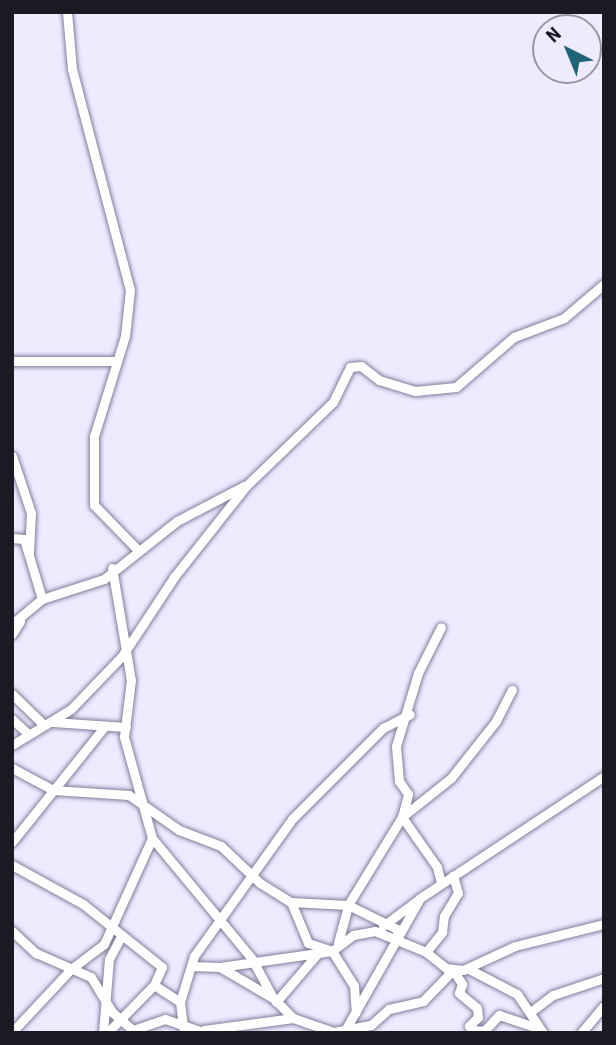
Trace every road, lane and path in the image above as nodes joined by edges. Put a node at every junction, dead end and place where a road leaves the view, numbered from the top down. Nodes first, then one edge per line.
1 (67, 12) edge
2 (604, 284) edge
3 (12, 361) edge
4 (114, 361) junction
5 (12, 456) edge
6 (246, 486) junction
7 (12, 538) edge
8 (137, 549) junction
9 (29, 553) junction
10 (111, 568) junction
11 (42, 599) junction
12 (16, 623) edge
13 (441, 628) dead end
14 (12, 634) edge
15 (127, 647) junction
16 (512, 690) dead end
17 (12, 694) edge
18 (410, 714) junction
19 (12, 719) edge
20 (48, 723) junction
21 (104, 727) junction
22 (126, 727) junction
23 (27, 733) junction
24 (12, 745) edge
25 (12, 768) edge
26 (604, 776) edge
27 (53, 790) junction
28 (141, 805) junction
29 (402, 817) junction
30 (152, 838) junction
31 (12, 842) edge
32 (12, 865) edge
33 (253, 876) junction
34 (453, 876) junction
35 (441, 883) junction
36 (420, 898) junction
37 (291, 902) junction
38 (348, 905) junction
39 (220, 919) junction
40 (386, 924) junction
41 (604, 924) edge
42 (112, 930) junction
43 (12, 931) edge
44 (375, 931) junction
45 (121, 936) junction
46 (397, 938) junction
47 (335, 947) junction
48 (426, 952) junction
49 (318, 953) junction
50 (252, 959) junction
51 (191, 966) junction
52 (220, 967) junction
53 (71, 969) junction
54 (469, 969) junction
55 (453, 970) junction
56 (604, 978) edge
57 (154, 985) junction
58 (106, 998) junction
59 (274, 1000) junction
60 (180, 1002) junction
61 (604, 1006) edge
62 (533, 1010) junction
63 (356, 1012) junction
64 (293, 1018) junction
65 (120, 1019) junction
66 (183, 1028) junction
67 (205, 1031) edge
68 (316, 1031) edge
69 (345, 1031) edge
70 (540, 1031) edge
71 (12, 1032) edge
72 (105, 1033) edge
73 (357, 1033) edge
74 (581, 1033) edge

1 - 4 street
2 - 6 street
3 - 4 street
4 - 8 street
5 - 9 street
6 - 8 street
6 - 15 street
7 - 9 street
8 - 10 street
9 - 11 street
10 - 11 street
10 - 15 street
11 - 12 street
12 - 14 street
13 - 18 street
15 - 20 street
15 - 22 street
16 - 29 street
17 - 20 street
18 - 29 street
18 - 33 street
19 - 23 street
20 - 21 street
20 - 23 street
21 - 22 street
21 - 27 street
22 - 28 street
23 - 24 street
25 - 27 street
26 - 34 street
27 - 28 street
27 - 31 street
28 - 30 street
28 - 33 street
29 - 35 street
29 - 38 street
30 - 39 street
30 - 42 street
32 - 42 street
33 - 37 street
33 - 39 street
34 - 35 street
34 - 48 street
35 - 36 street
36 - 40 street
36 - 46 street
37 - 38 street
37 - 47 street
38 - 40 street
38 - 47 street
39 - 50 street
39 - 51 street
40 - 44 street
40 - 46 street
41 - 54 street
42 - 45 street
42 - 53 street
43 - 53 street
44 - 46 street
44 - 47 street
45 - 57 street
45 - 58 street
46 - 48 street
46 - 63 street
47 - 49 street
47 - 63 street
48 - 55 street
49 - 50 street
49 - 59 street
50 - 52 street
50 - 59 street
51 - 52 street
51 - 60 street
52 - 59 street
53 - 58 street
53 - 71 street
54 - 55 street
54 - 62 street
55 - 69 street
55 - 70 street
56 - 62 street
57 - 60 street
57 - 65 street
58 - 65 street
58 - 72 street
59 - 64 street
60 - 66 street
61 - 74 street
62 - 70 street
63 - 69 street
64 - 67 street
64 - 68 street
65 - 66 street
65 - 72 street
66 - 67 street
68 - 69 street
69 - 73 street

